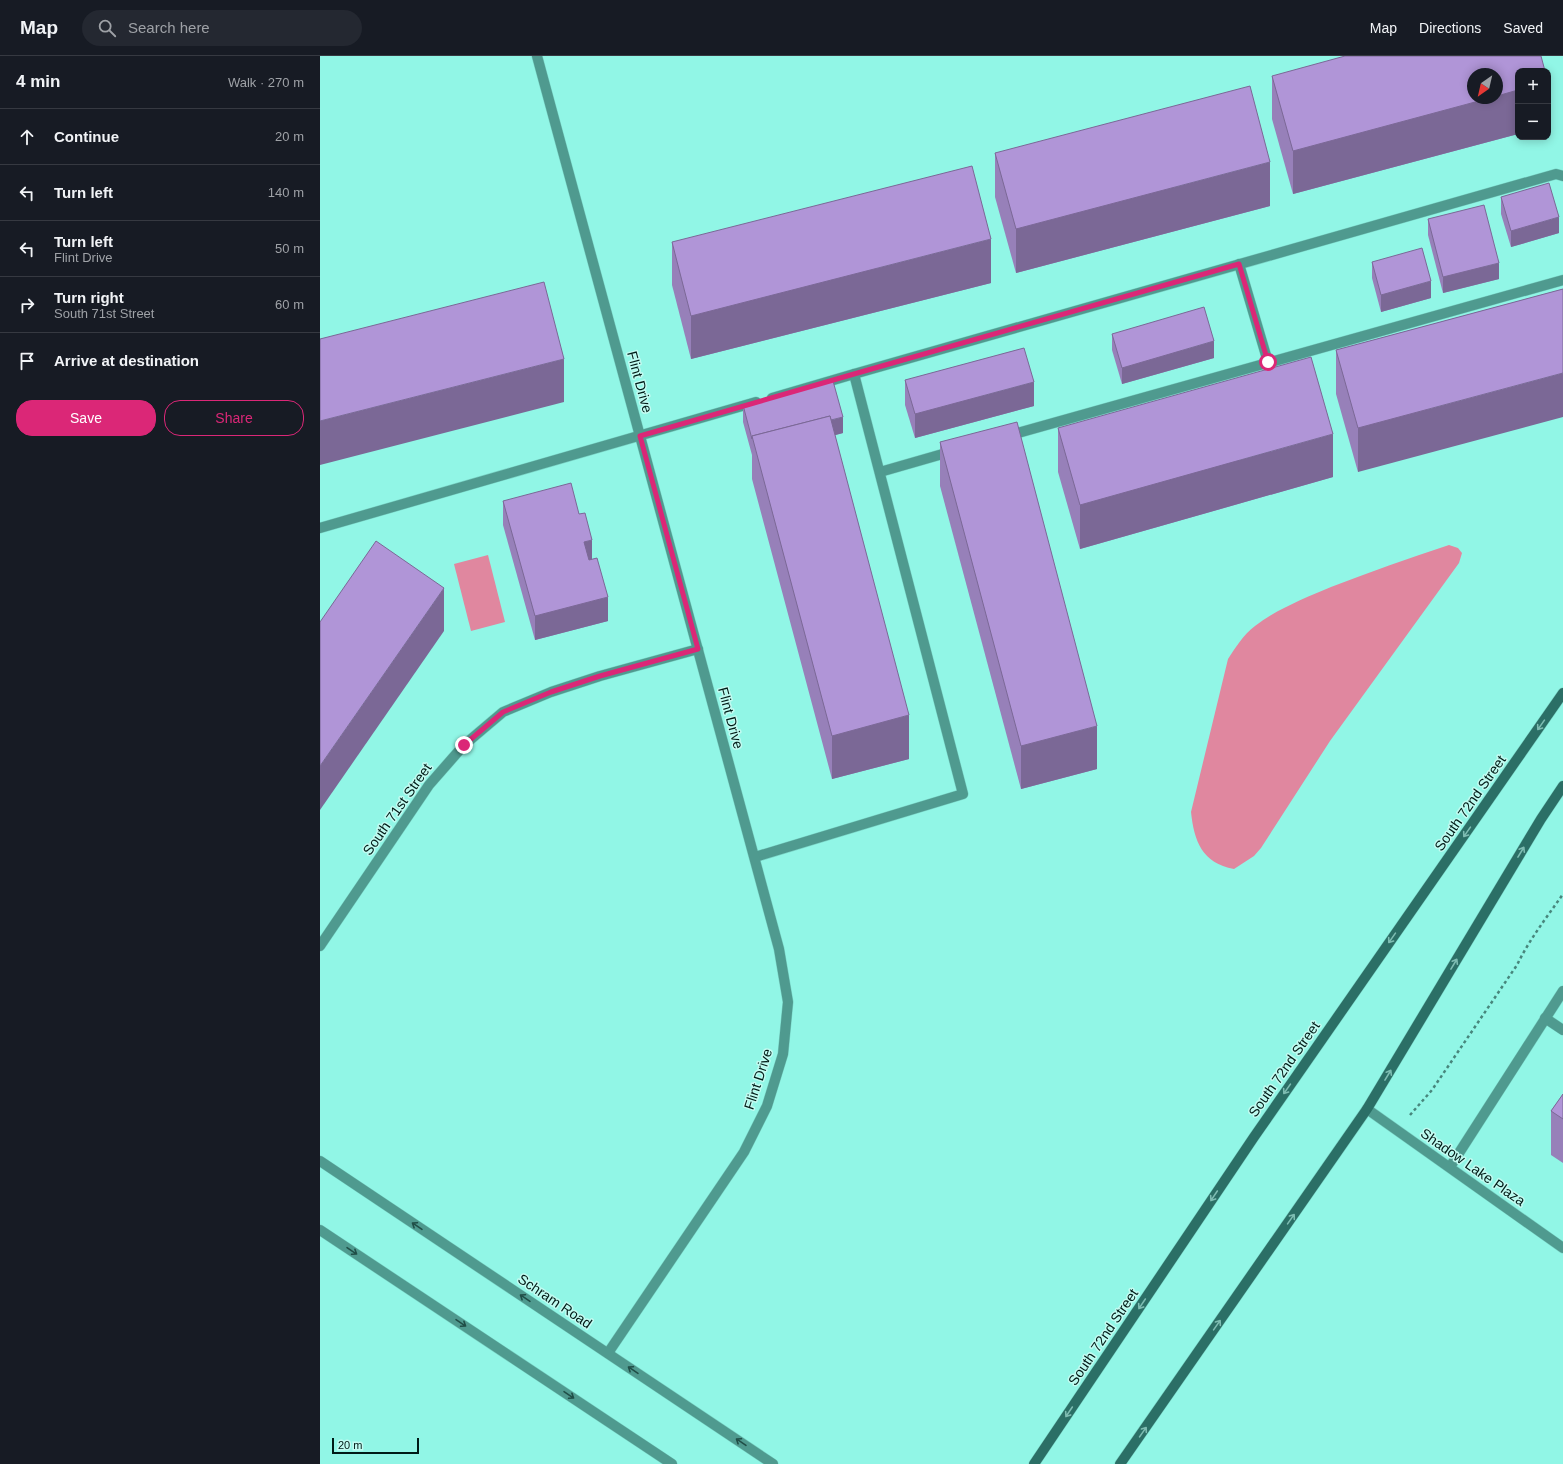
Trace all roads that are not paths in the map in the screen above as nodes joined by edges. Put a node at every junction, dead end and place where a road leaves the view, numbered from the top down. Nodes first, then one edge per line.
1 (537, 56) edge
2 (1563, 176) edge
3 (1239, 264) junction
4 (1563, 280) edge
5 (1268, 362) junction
6 (854, 374) junction
7 (640, 436) junction
8 (994, 440) edge
9 (964, 448) edge
10 (880, 472) junction
11 (320, 528) edge
12 (698, 649) junction
13 (1563, 693) edge
14 (1563, 786) edge
15 (754, 856) junction
16 (320, 946) edge
17 (1563, 991) edge
18 (1546, 1018) junction
19 (1563, 1030) edge
20 (1368, 1109) junction
21 (320, 1161) edge
22 (1450, 1167) junction
23 (320, 1230) edge
24 (1563, 1248) edge
25 (608, 1353) junction
26 (672, 1464) edge
27 (774, 1464) edge
28 (1034, 1464) edge
29 (1120, 1464) edge

1 - 7 street, Flint Drive
2 - 3 street
3 - 5 street
3 - 6 street
4 - 5 street
5 - 8 street
6 - 7 street
6 - 10 street
7 - 11 street
7 - 12 street, Flint Drive
9 - 10 street
10 - 15 street
12 - 15 street, Flint Drive
12 - 16 street, South 71st Street
13 -> 28 street, South 72nd Street
20 -> 14 street
15 - 25 street, Flint Drive
17 - 18 street
18 - 19 street
18 - 22 street
20 - 22 street, Shadow Lake Plaza
29 -> 20 street
25 -> 21 street, Schram Road
22 - 24 street, Shadow Lake Plaza
23 -> 26 street
27 -> 25 street, Schram Road

